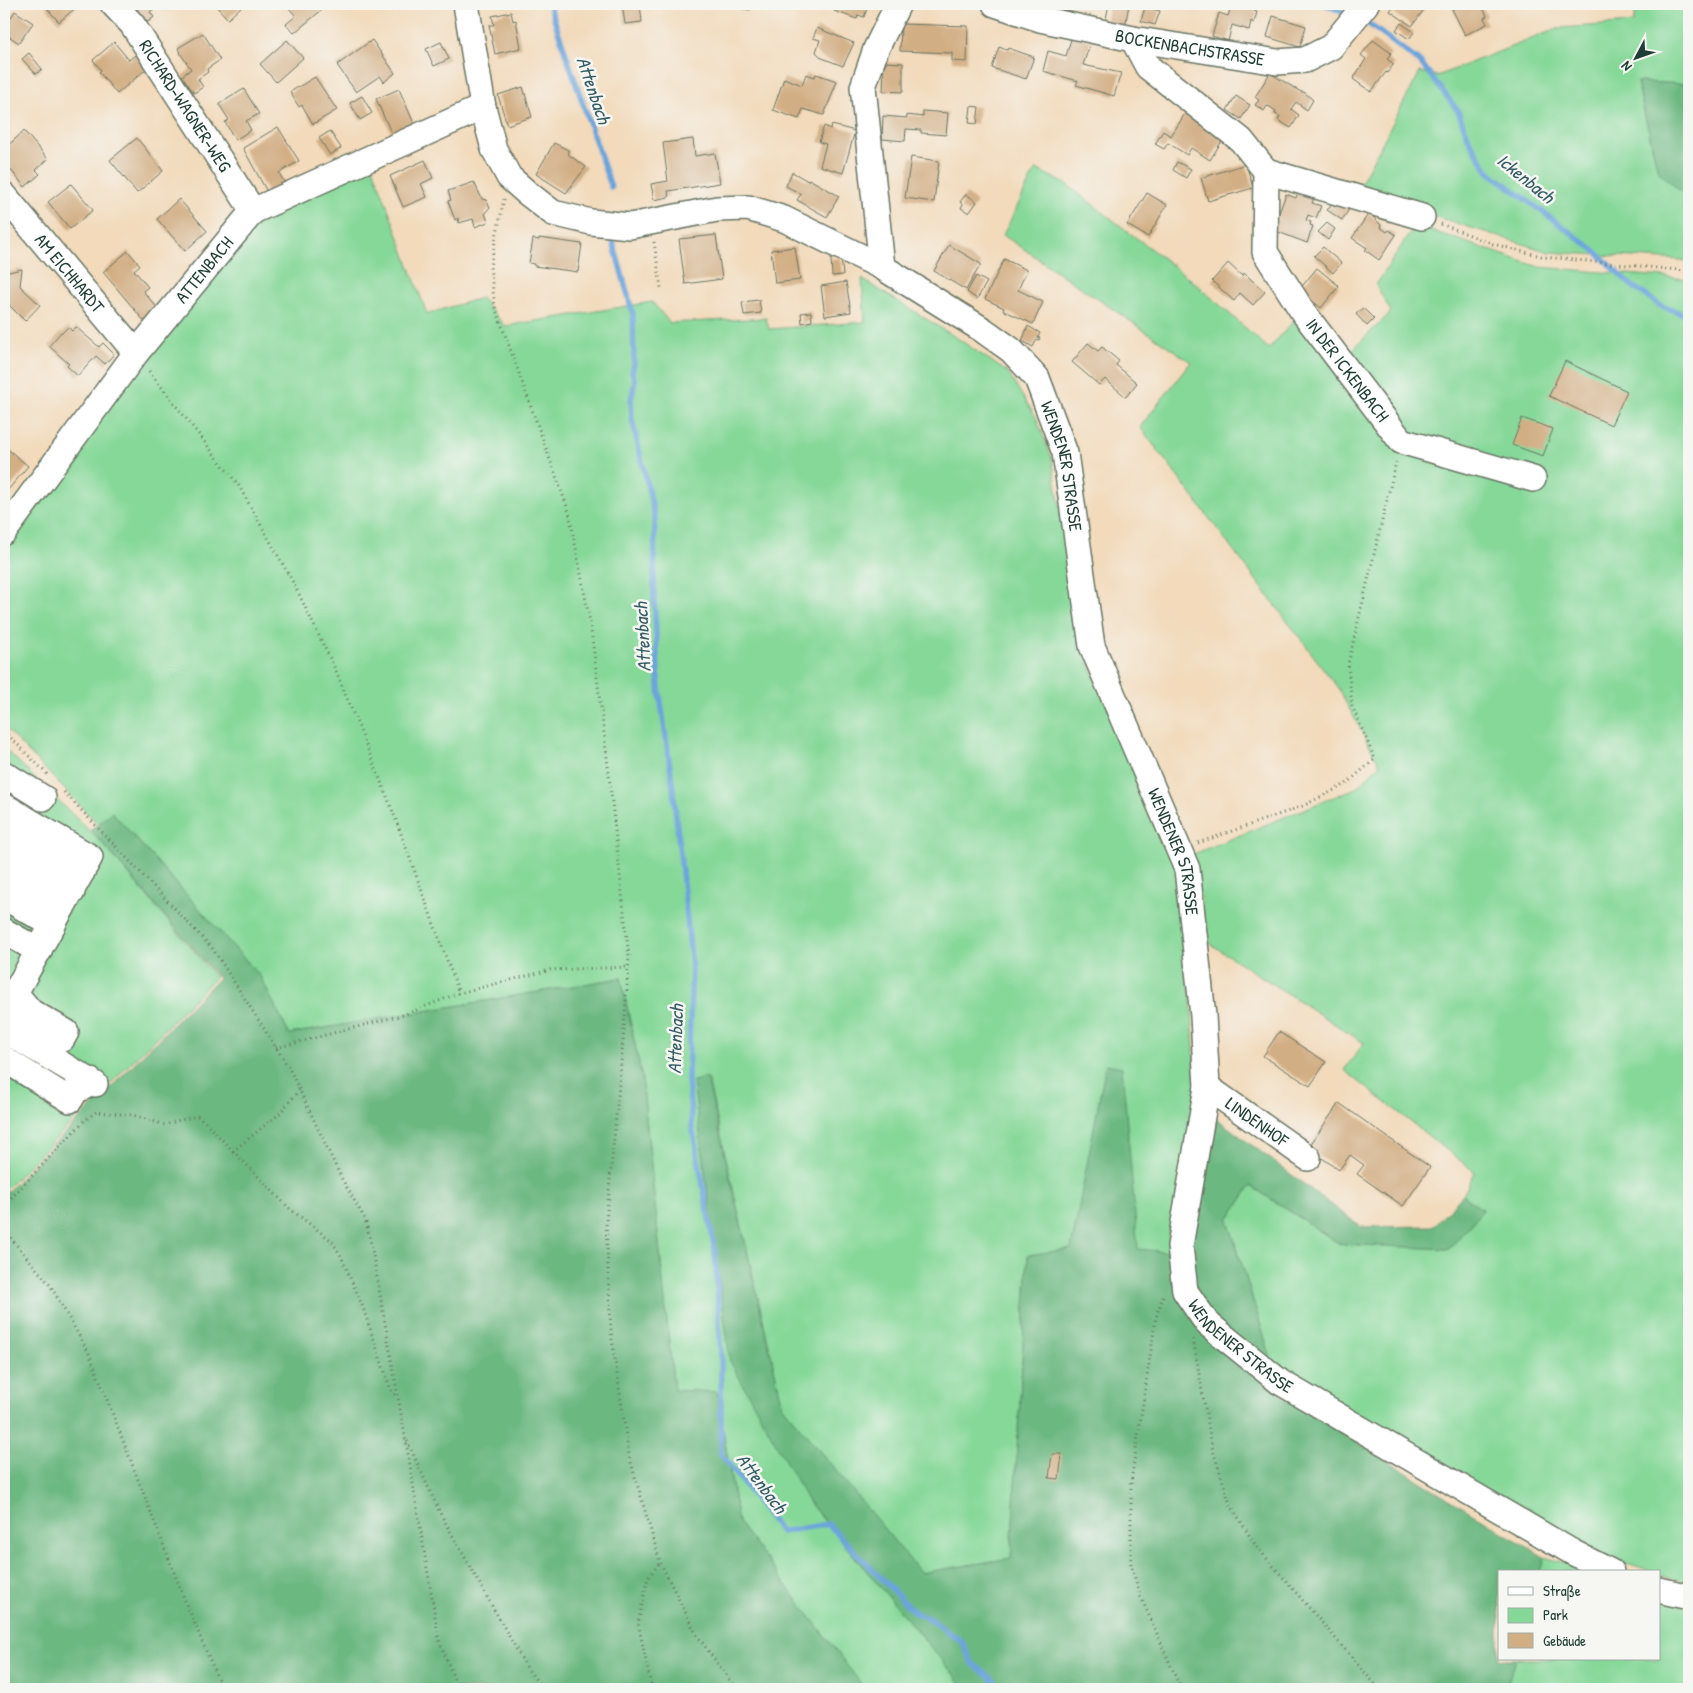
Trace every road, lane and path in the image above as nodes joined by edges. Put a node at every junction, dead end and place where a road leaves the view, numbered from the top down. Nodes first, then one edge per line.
1 (113, 4) edge
2 (466, 4) edge
3 (898, 4) edge
4 (995, 4) edge
5 (1358, 14) edge
6 (1133, 39) junction
7 (484, 107) junction
8 (1266, 171) junction
9 (509, 176) junction
10 (4, 195) edge
11 (253, 211) junction
12 (1422, 217) joint
13 (651, 222) junction
14 (882, 267) junction
15 (1689, 271) edge
16 (661, 288) dead end
17 (136, 353) junction
18 (1401, 441) junction
19 (1533, 479) dead end
20 (6, 523) edge
21 (4, 731) edge
22 (4, 777) edge
23 (51, 788) junction
24 (4, 806) edge
25 (4, 816) edge
26 (4, 828) edge
27 (1178, 850) junction
28 (4, 852) edge
29 (4, 875) edge
30 (74, 886) junction
31 (4, 897) edge
32 (4, 931) edge
33 (4, 949) edge
34 (35, 957) junction
35 (628, 966) junction
36 (458, 993) junction
37 (7, 1007) edge
38 (4, 1045) edge
39 (276, 1048) junction
40 (4, 1059) edge
41 (87, 1084) junction
42 (1207, 1087) junction
43 (300, 1089) junction
44 (233, 1151) junction
45 (1308, 1158) dead end
46 (4, 1205) edge
47 (4, 1230) edge
48 (1165, 1290) dead end
49 (1192, 1330) dead end
50 (397, 1396) junction
51 (405, 1436) junction
52 (660, 1562) junction
53 (1608, 1570) edge
54 (1660, 1590) edge
55 (1689, 1596) edge
56 (222, 1689) edge
57 (458, 1689) edge
58 (543, 1689) edge
59 (652, 1689) edge
60 (736, 1689) edge
61 (1181, 1689) edge
62 (1379, 1689) edge

1 - 11 street, RICHARD-WAGNER-WEG
2 - 7 street
3 - 14 street
4 - 6 street, BOCKENBACHSTRASSE
5 - 6 street, BOCKENBACHSTRASSE
6 - 8 street
7 - 9 street
7 - 11 street, ATTENBACH
8 - 12 street
8 - 18 street, IN DER ICKENBACH
9 - 13 street
9 - 35 path
10 - 17 street, AM EICHHARDT
11 - 17 street, ATTENBACH
12 - 15 path
13 - 14 street
13 - 16 path
14 - 27 street, WENDENER STRASSE
17 - 20 street, ATTENBACH
17 - 36 path
18 - 19 street
18 - 27 path
21 - 23 path
22 - 23 street
22 - 30 street
23 - 39 path
24 - 30 street
25 - 30 street
26 - 30 street
27 - 42 street, WENDENER STRASSE
28 - 30 street
29 - 30 street
30 - 31 street
30 - 34 street
32 - 34 street
33 - 34 street
34 - 37 street
35 - 36 path
35 - 52 path
36 - 39 path
37 - 41 street
38 - 41 street
39 - 43 path
40 - 41 street
42 - 45 street, LINDENHOF
42 - 53 street, WENDENER STRASSE
43 - 44 path
43 - 50 path
44 - 46 path
44 - 50 path
47 - 56 path
48 - 61 path
49 - 62 path
50 - 51 path
51 - 57 path
51 - 58 path
52 - 59 path
52 - 60 path
54 - 55 street

